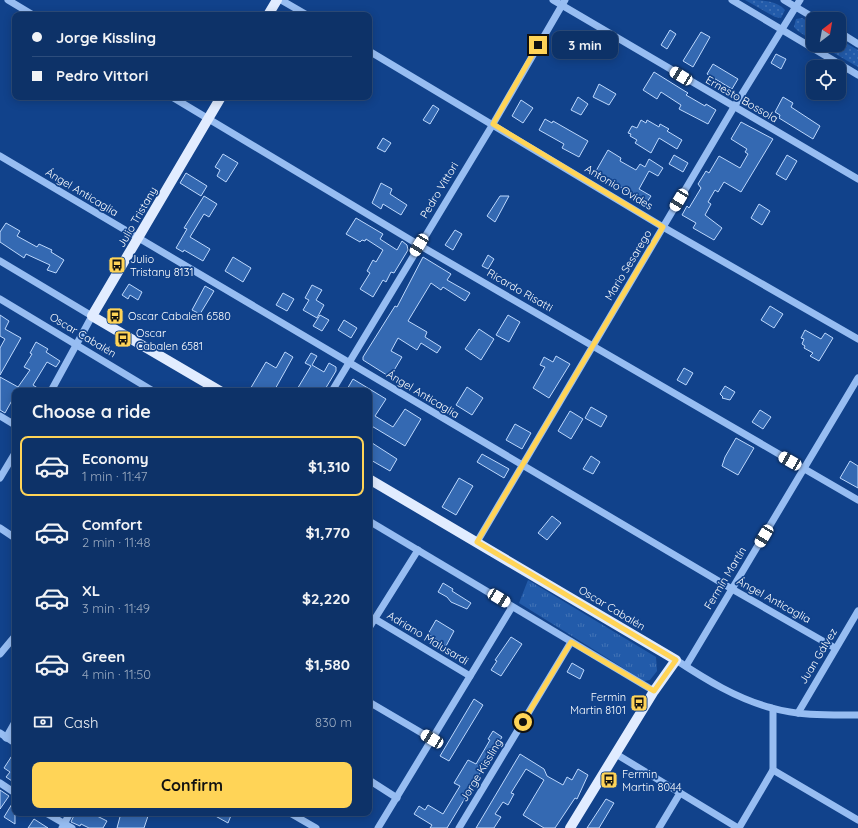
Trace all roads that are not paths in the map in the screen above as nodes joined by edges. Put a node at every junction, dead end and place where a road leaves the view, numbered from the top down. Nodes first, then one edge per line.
1 (8, 0) edge
2 (277, 0) edge
3 (281, 0) edge
4 (553, 0) edge
5 (732, 0) edge
6 (784, 0) edge
7 (800, 0) edge
8 (563, 3) edge
9 (796, 7) junction
10 (28, 12) edge
11 (270, 12) edge
12 (302, 12) edge
13 (806, 13) edge
14 (782, 30) junction
15 (846, 36) edge
16 (858, 44) edge
17 (372, 53) edge
18 (858, 75) edge
19 (177, 100) edge
20 (219, 100) edge
21 (734, 107) junction
22 (208, 119) junction
23 (493, 124) junction
24 (0, 156) edge
25 (858, 180) edge
26 (663, 227) junction
27 (138, 239) junction
28 (419, 245) junction
29 (0, 261) edge
30 (0, 299) edge
31 (92, 316) junction
32 (858, 340) edge
33 (593, 345) junction
34 (78, 346) junction
35 (348, 362) junction
36 (858, 378) edge
37 (53, 388) edge
38 (148, 388) edge
39 (215, 388) edge
40 (334, 388) edge
41 (0, 416) edge
42 (12, 423) edge
43 (12, 458) edge
44 (523, 466) junction
45 (803, 469) junction
46 (0, 478) edge
47 (372, 481) edge
48 (858, 500) edge
49 (372, 523) edge
50 (0, 528) edge
51 (12, 536) edge
52 (477, 542) junction
53 (418, 550) junction
54 (732, 589) junction
55 (512, 606) junction
56 (858, 611) edge
57 (374, 619) junction
58 (372, 623) edge
59 (12, 640) edge
60 (571, 642) junction
61 (836, 648) junction
62 (0, 654) edge
63 (676, 660) junction
64 (686, 666) junction
65 (470, 676) junction
66 (654, 691) junction
67 (372, 704) edge
68 (773, 709) junction
69 (798, 713) junction
70 (858, 715) edge
71 (12, 725) edge
72 (3, 735) edge
73 (432, 739) junction
74 (12, 741) edge
75 (616, 754) junction
76 (773, 770) junction
77 (372, 782) edge
78 (0, 783) edge
79 (12, 791) edge
80 (680, 793) junction
81 (397, 798) junction
82 (50, 816) edge
83 (68, 816) edge
84 (295, 816) edge
85 (858, 820) edge
86 (63, 826) edge
87 (72, 828) edge
88 (316, 828) edge
89 (378, 828) edge
90 (459, 828) edge
91 (570, 828) edge
92 (659, 828) edge
93 (738, 828) edge

1 - 10 street
2 - 11 main road
3 - 12 street
4 - 8 street, Ernesto Bossola
5 - 14 street
6 - 9 street
7 - 9 street, Mario Sesarego
8 - 21 street, Ernesto Bossola
8 - 23 street, Pedro Vittori
9 - 13 street
9 - 14 street, Mario Sesarego
14 - 18 street
14 - 21 street, Mario Sesarego
15 - 16 street
17 - 23 street, Antonio Ovides
19 - 22 street, Ricardo Risatti
20 - 22 main road, Julio Tristany
21 - 25 street, Ernesto Bossola
21 - 26 street, Mario Sesarego
22 - 27 main road, Julio Tristany
22 - 28 street, Ricardo Risatti
23 - 26 street, Antonio Ovides
23 - 28 street, Pedro Vittori
24 - 27 street, Ángel Anticaglia
26 - 32 street, Antonio Ovides
26 - 33 street, Mario Sesarego
27 - 31 main road, Julio Tristany
27 - 35 street, Ángel Anticaglia
28 - 33 street, Ricardo Risatti
28 - 35 street, Pedro Vittori
29 - 31 street
30 - 34 street, Oscar Cabalén
31 - 34 street, Julio Tristany
31 - 39 main road, Oscar Cabalén
33 - 44 street, Mario Sesarego
33 - 45 street, Ricardo Risatti
34 - 37 street, Julio Tristany
34 - 38 street, Oscar Cabalén
35 - 40 street, Pedro Vittori
35 - 44 street, Ángel Anticaglia
36 - 45 street, Fermín Martín
41 - 42 street
43 - 46 street
44 - 52 street, Mario Sesarego
44 - 54 street, Ángel Anticaglia
45 - 48 street, Ricardo Risatti
45 - 54 street, Fermín Martín
47 - 52 main road, Oscar Cabalén
49 - 53 street
50 - 51 street
52 - 63 main road, Oscar Cabalén
53 - 55 street
53 - 57 street
54 - 61 street, Ángel Anticaglia
54 - 64 street, Fermín Martín
55 - 60 street
55 - 65 street
56 - 61 street, Juan Gálvez
57 - 58 street
57 - 65 street, Adriano Malusardi
59 - 62 street
60 - 66 street
60 - 90 street, Jorge Kissling
61 - 69 street, Juan Gálvez
63 - 64 street, Oscar Cabalén
63 - 66 main road
64 - 68 street, Oscar Cabalén
65 - 73 street
66 - 75 main road
67 - 73 street
68 - 69 street, Oscar Cabalén
68 - 76 street
69 - 70 street, Oscar Cabalén
71 - 72 street
72 - 74 street
73 - 81 street
75 - 80 street
75 - 91 main road
76 - 85 street
76 - 93 street
77 - 81 street
78 - 79 street
80 - 92 street
80 - 93 street
81 - 89 street
82 - 86 street
83 - 86 street
84 - 88 street
86 - 87 street

